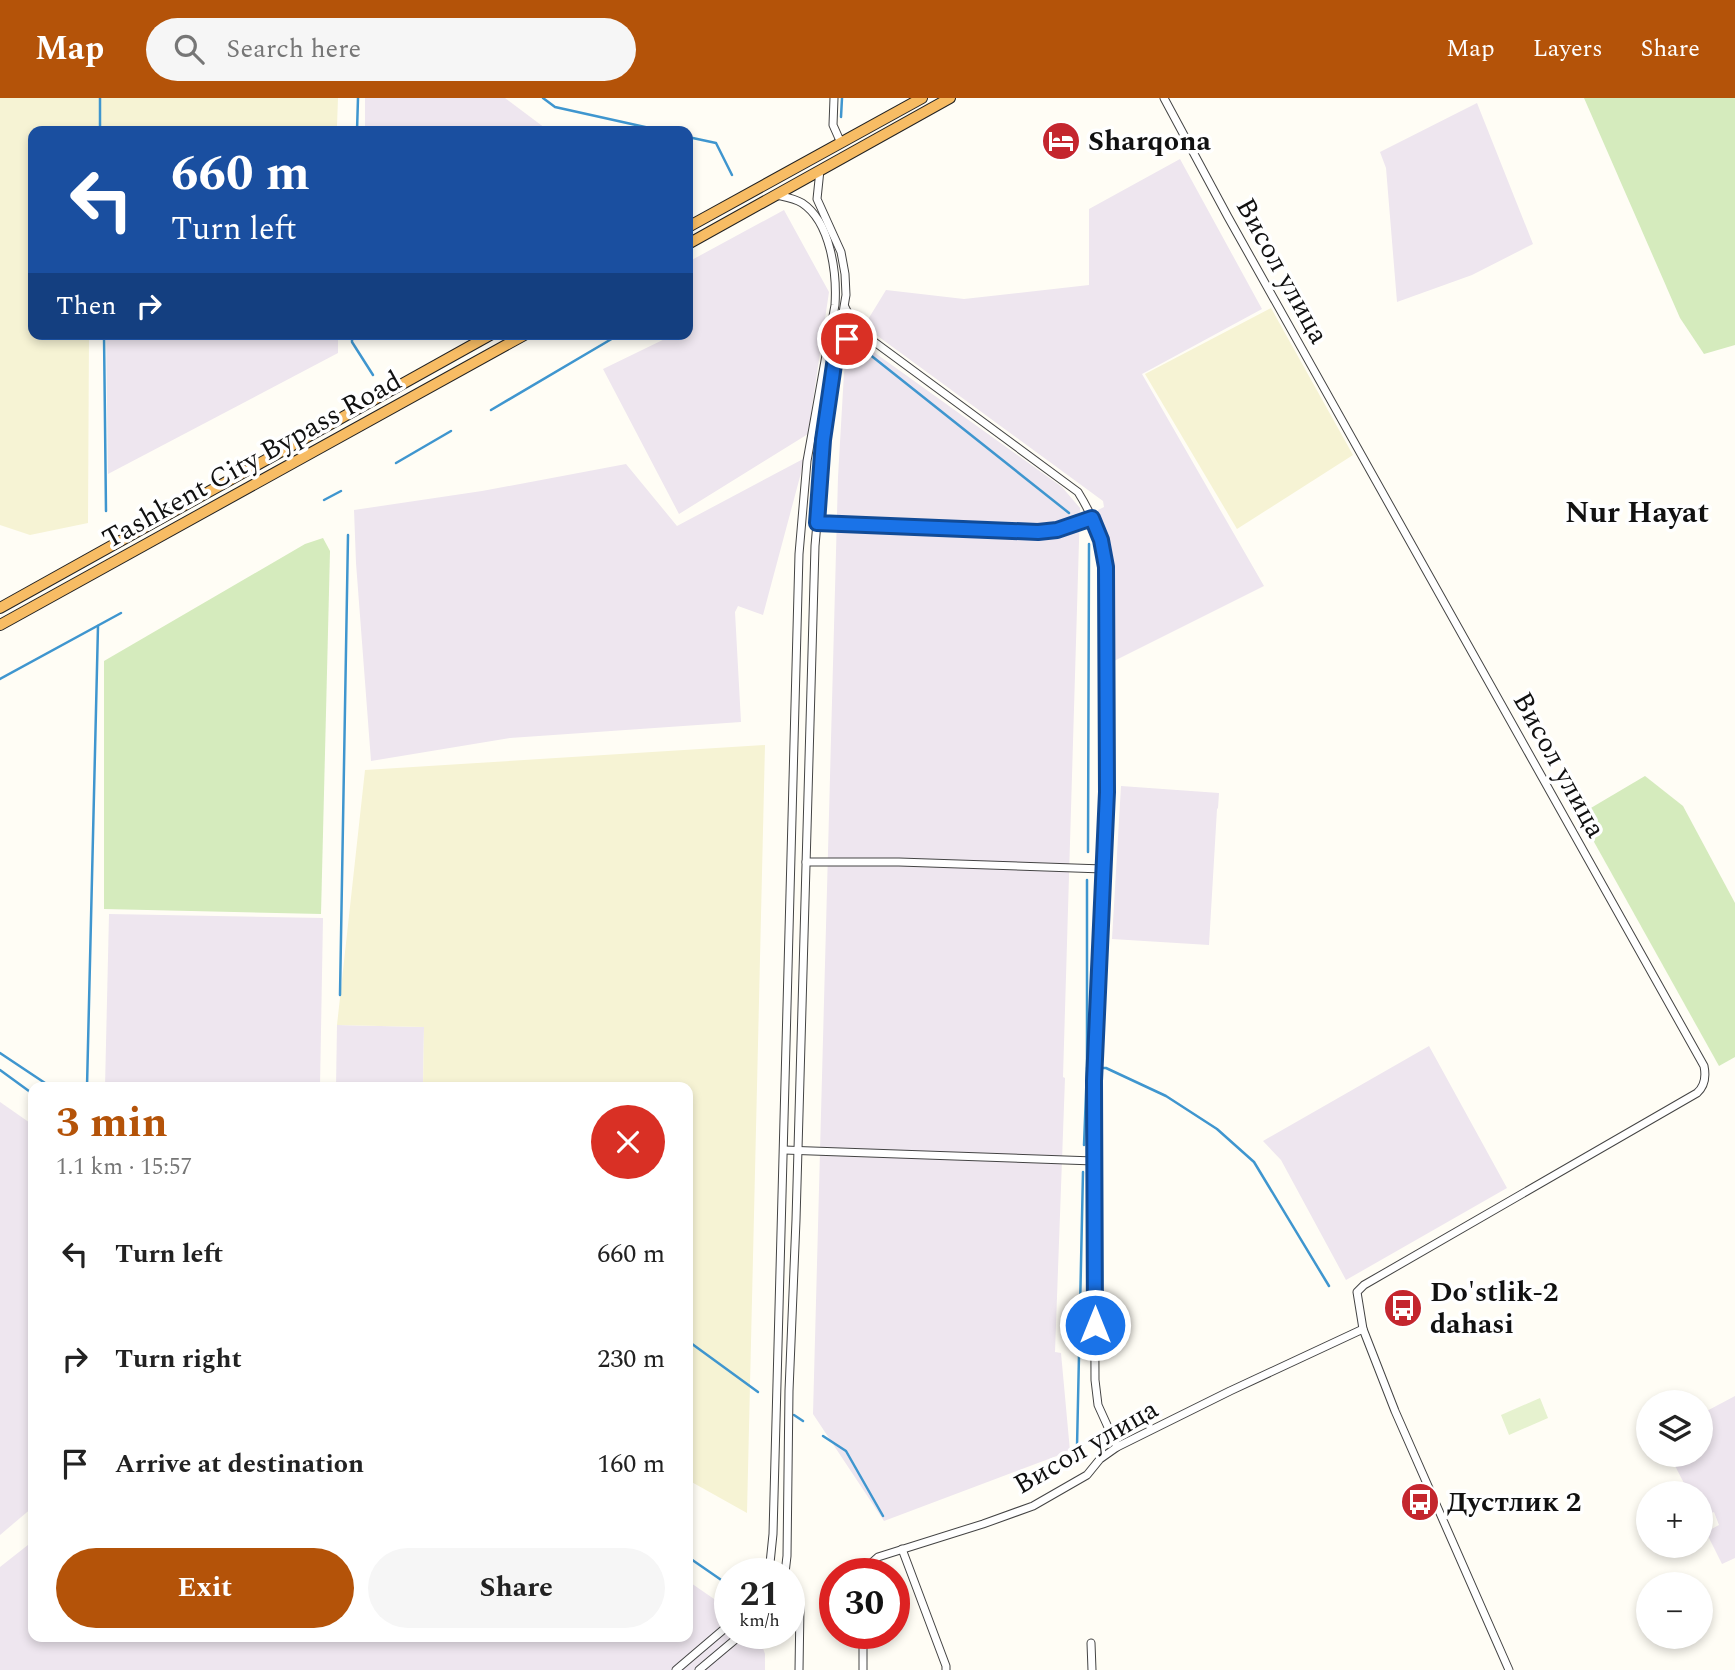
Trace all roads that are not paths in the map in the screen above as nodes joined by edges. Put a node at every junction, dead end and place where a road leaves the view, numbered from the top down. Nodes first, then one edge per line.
1 (834, 98) edge
2 (922, 98) edge
3 (950, 98) edge
4 (1164, 98) edge
5 (841, 143) junction
6 (820, 170) junction
7 (775, 195) junction
8 (693, 224) edge
9 (693, 241) edge
10 (845, 307) junction
11 (865, 335) junction
12 (481, 340) edge
13 (515, 340) edge
14 (837, 344) junction
15 (1092, 518) junction
16 (817, 523) junction
17 (0, 608) edge
18 (0, 625) edge
19 (794, 739) junction
20 (809, 740) junction
21 (806, 862) junction
22 (1103, 869) junction
23 (784, 1150) junction
24 (798, 1151) junction
25 (1094, 1161) junction
26 (1363, 1329) junction
27 (1117, 1447) junction
28 (902, 1549) junction
29 (771, 1558) edge
30 (785, 1558) edge
31 (878, 1558) edge
32 (714, 1638) edge
33 (1091, 1643) dead end
34 (724, 1649) edge
35 (799, 1649) edge
36 (863, 1649) edge
37 (676, 1670) edge
38 (699, 1670) edge
39 (799, 1670) edge
40 (863, 1670) edge
41 (946, 1670) edge
42 (1092, 1670) edge
43 (1509, 1670) edge

1 - 5 street
2 - 5 highway
3 - 6 highway
4 - 26 street, Висол улица
5 - 8 highway
6 - 7 highway
6 - 10 street
7 - 9 highway
7 - 19 street
10 - 11 street
10 - 14 street
11 - 14 street
11 - 15 street
12 - 17 highway, Tashkent City Bypass Road
13 - 18 highway, Tashkent City Bypass Road
14 - 16 street
15 - 16 street
15 - 22 street
16 - 20 street
19 - 20 street
19 - 23 street
20 - 21 street
21 - 22 street
21 - 24 street
22 - 25 street
23 - 24 street
23 - 29 street
24 - 25 street
24 - 30 street
25 - 27 street
26 - 27 street, Висол улица
26 - 43 street
27 - 28 street, Висол улица
28 - 31 street, Висол улица
28 - 41 street
32 - 37 street
33 - 42 street
34 - 38 street
35 - 39 street
36 - 40 street

